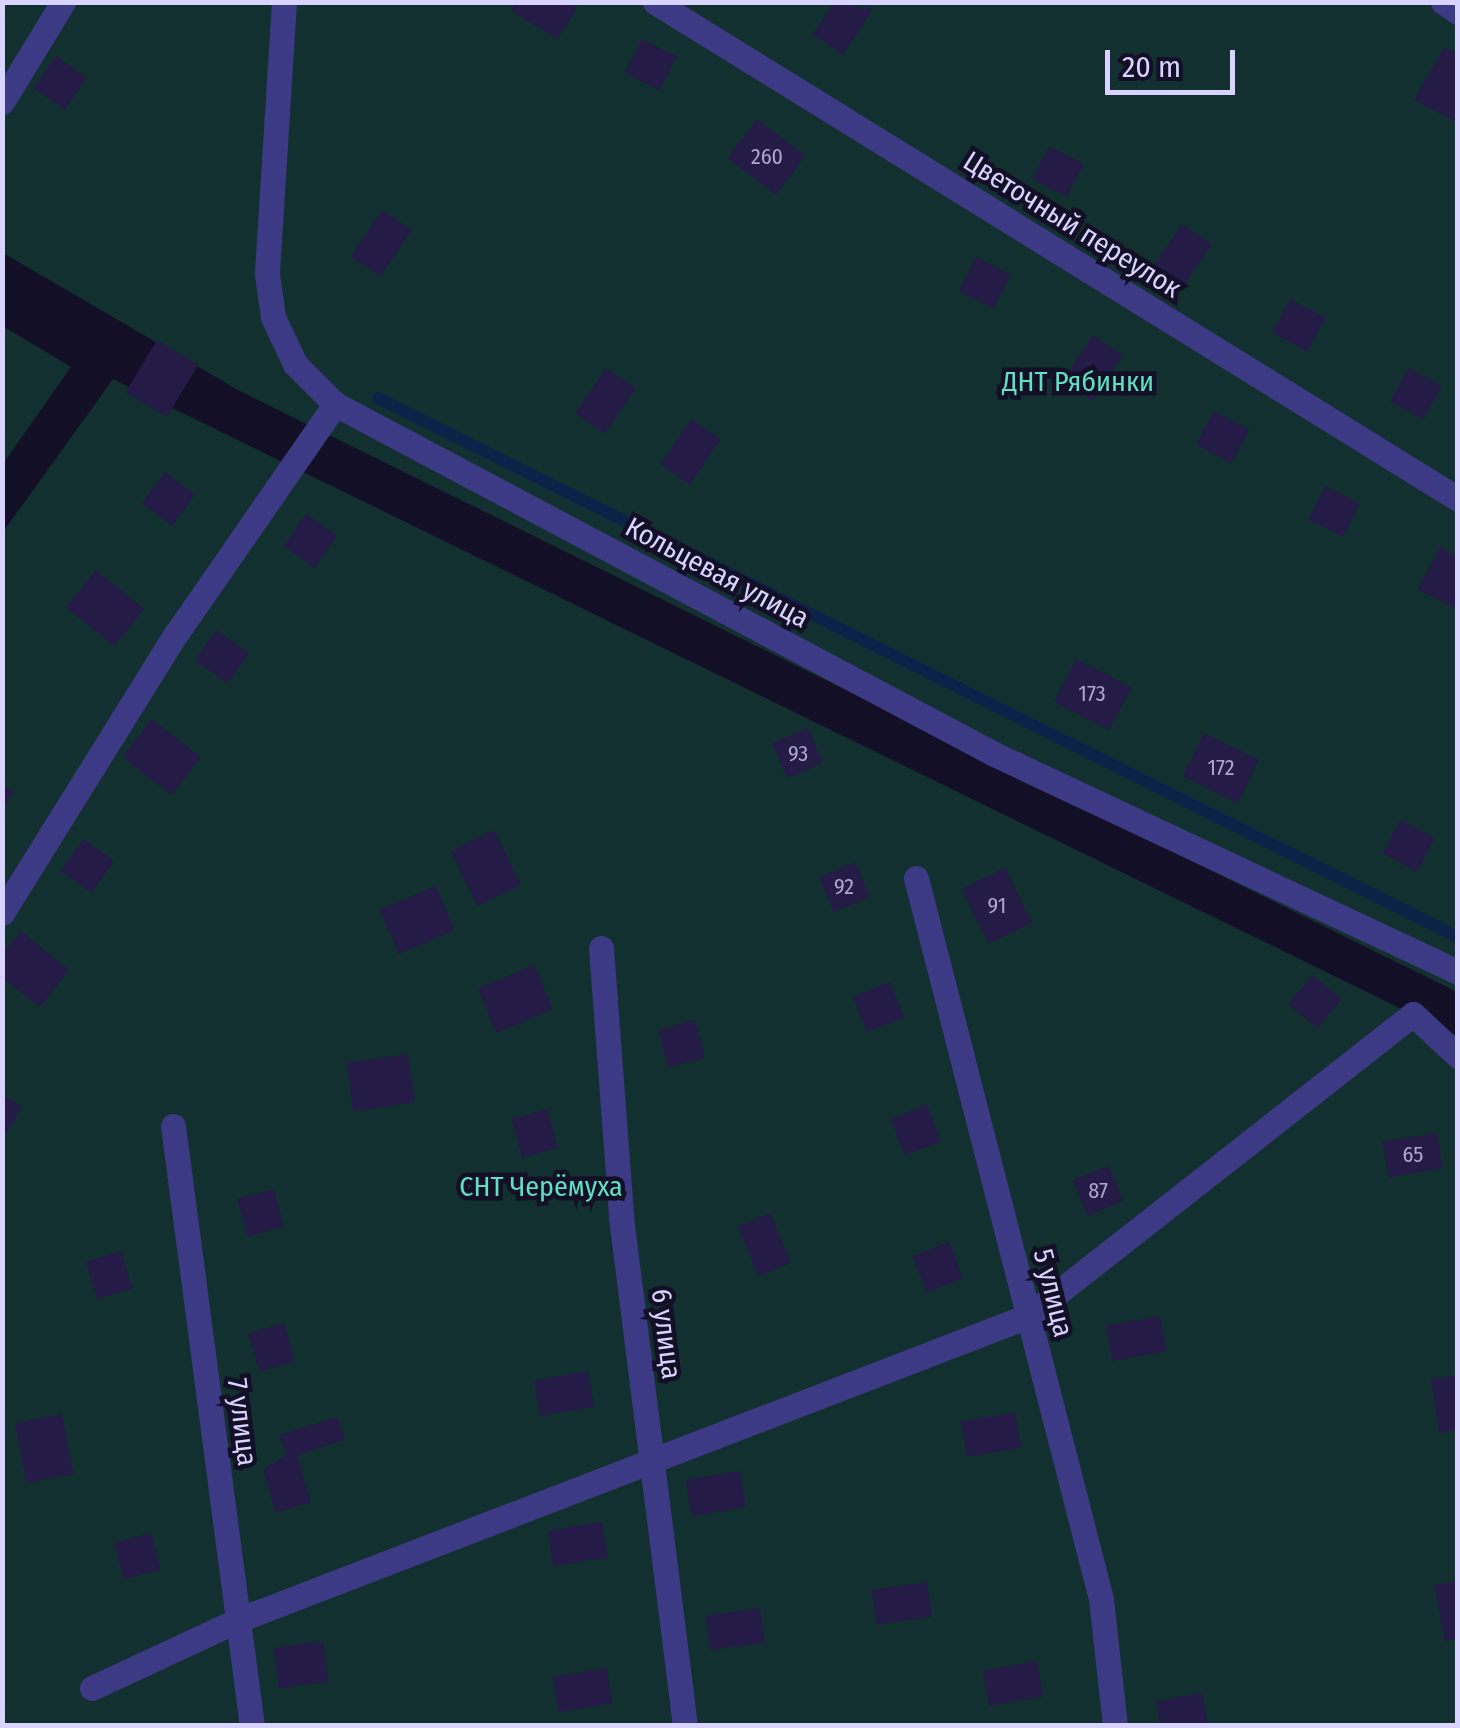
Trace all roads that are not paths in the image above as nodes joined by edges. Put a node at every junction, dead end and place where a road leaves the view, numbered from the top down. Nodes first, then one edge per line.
1 (63, 2) edge
2 (284, 2) edge
3 (654, 2) edge
4 (1444, 2) edge
5 (1458, 12) edge
6 (2, 102) edge
7 (334, 404) junction
8 (1458, 498) edge
9 (916, 878) dead end
10 (2, 913) edge
11 (601, 948) dead end
12 (1458, 972) edge
13 (1457, 1054) edge
14 (172, 1126) dead end
15 (1028, 1316) junction
16 (652, 1459) junction
17 (238, 1620) junction
18 (92, 1688) dead end
19 (252, 1726) edge
20 (685, 1726) edge
21 (1115, 1726) edge

1 - 6 street
2 - 7 street, Кольцевая улица
3 - 8 street, Цветочный переулок
4 - 5 street
7 - 10 street
7 - 12 street, Кольцевая улица
9 - 15 street, 5 улица
11 - 16 street, 6 улица
13 - 15 street
14 - 17 street, 7 улица
15 - 16 street
15 - 21 street, 5 улица
16 - 17 street
16 - 20 street, 6 улица
17 - 18 street
17 - 19 street, 7 улица

